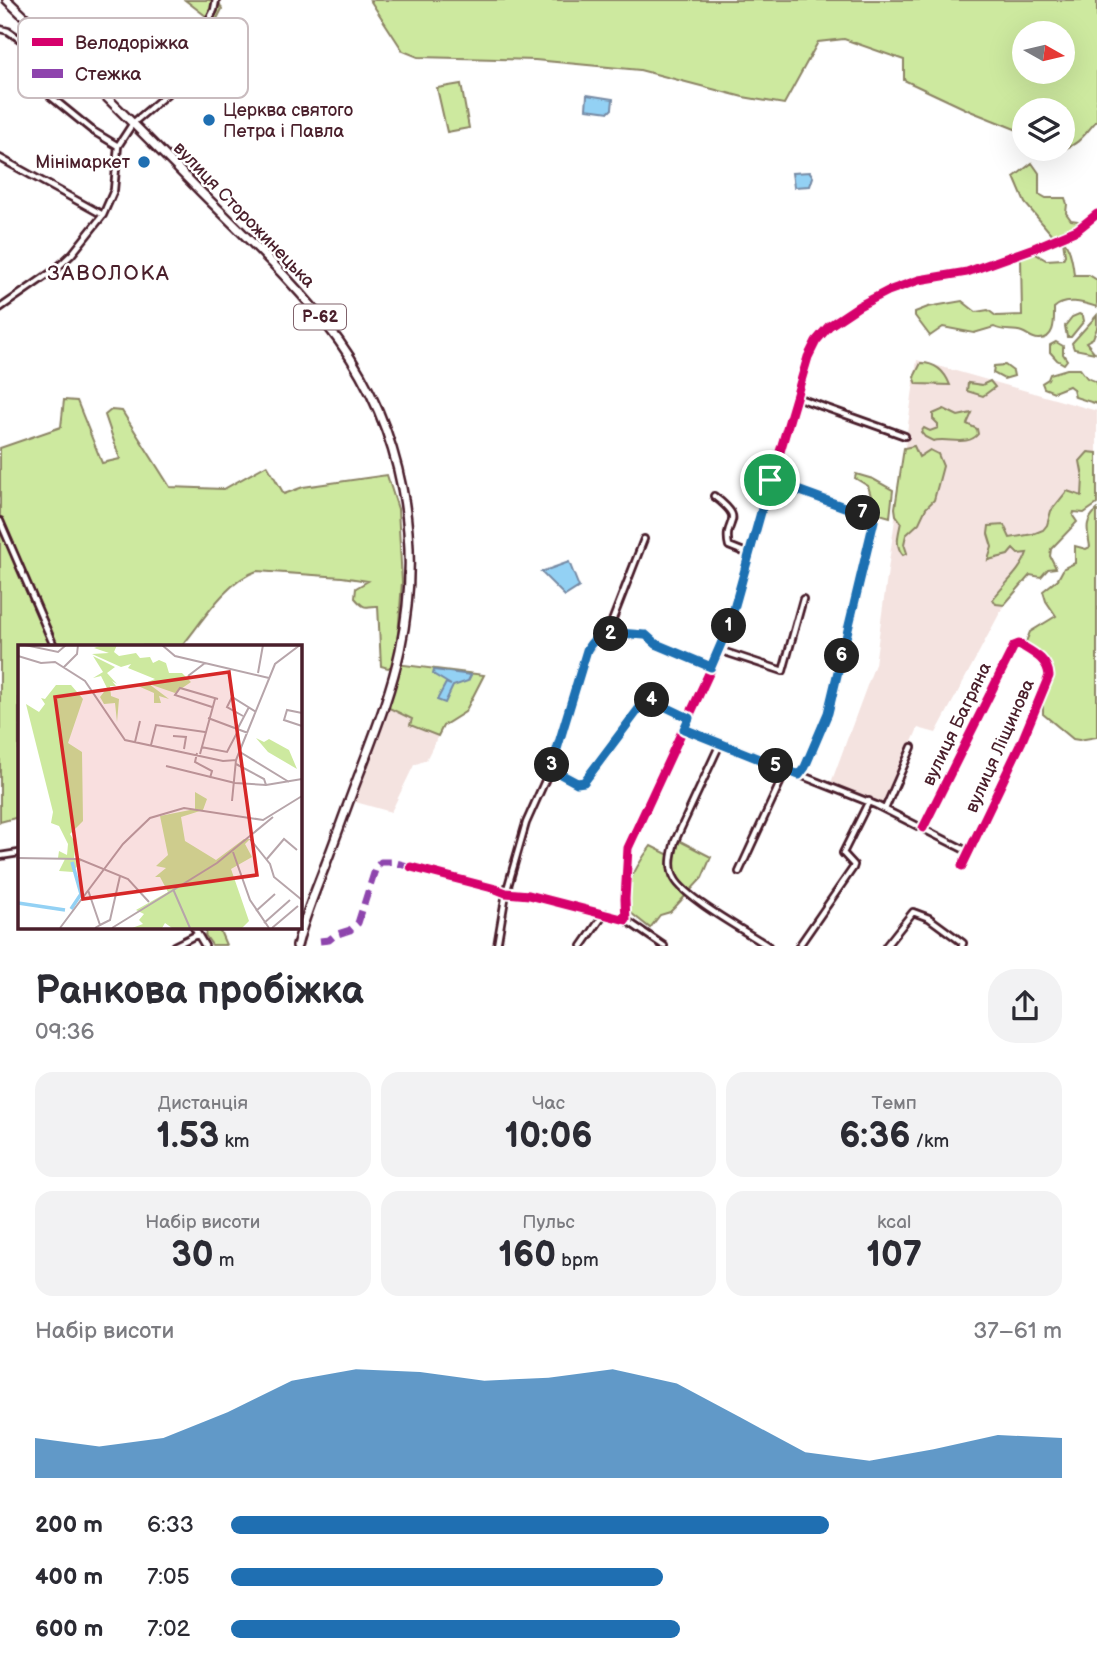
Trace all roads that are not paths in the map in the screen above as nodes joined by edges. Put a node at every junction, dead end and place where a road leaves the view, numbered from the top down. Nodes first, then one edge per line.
1 (7, 0) edge
2 (216, 0) edge
3 (26, 18) edge
4 (210, 18) edge
5 (0, 29) edge
6 (18, 38) edge
7 (52, 98) edge
8 (107, 98) edge
9 (162, 98) edge
10 (133, 123) junction
11 (118, 146) junction
12 (0, 158) edge
13 (1097, 214) edge
14 (103, 215) junction
15 (0, 308) edge
16 (796, 397) junction
17 (905, 436) dead end
18 (770, 480) junction
19 (714, 496) dead end
20 (0, 521) edge
21 (644, 539) dead end
22 (749, 554) junction
23 (803, 599) dead end
24 (607, 634) junction
25 (54, 645) edge
26 (1025, 647) joint
27 (719, 650) junction
28 (711, 667) junction
29 (689, 718) junction
30 (684, 729) junction
31 (720, 744) junction
32 (912, 747) dead end
33 (551, 769) junction
34 (786, 770) junction
35 (799, 775) junction
36 (869, 802) junction
37 (885, 809) junction
38 (923, 828) junction
39 (969, 852) junction
40 (18, 853) edge
41 (0, 856) edge
42 (962, 866) dead end
43 (411, 867) dead end
44 (739, 872) dead end
45 (506, 893) junction
46 (606, 913) junction
47 (626, 920) junction
48 (194, 928) edge
49 (198, 934) junction
50 (174, 946) edge
51 (205, 946) edge
52 (297, 946) edge
53 (497, 946) edge
54 (582, 946) edge
55 (664, 946) edge
56 (768, 946) edge
57 (799, 946) edge
58 (886, 946) edge
59 (962, 946) edge

1 - 3 main road, вулиця Сторожинецька / Р-62
2 - 4 street
5 - 6 street
7 - 11 street
8 - 10 main road, вулиця Сторожинецька / Р-62
9 - 10 street
10 - 11 street
10 - 52 main road, вулиця Сторожинецька / Р-62
11 - 14 street
12 - 14 street
13 - 16 street
14 - 15 street
16 - 17 street
16 - 18 street
18 - 22 street
18 - 35 street
19 - 22 street
20 - 25 street
21 - 24 street
22 - 27 street
23 - 27 street
24 - 28 street
24 - 33 street
26 - 38 street, вулиця Багряна
26 - 39 street, вулиця Ліщинова
27 - 28 street
28 - 29 street
29 - 30 street
29 - 33 street
30 - 31 street
30 - 47 street
31 - 34 street
31 - 56 street
32 - 37 street
33 - 45 street
34 - 35 street
34 - 44 street
35 - 36 street
36 - 37 street
36 - 57 street
37 - 38 street
38 - 39 street
39 - 42 street, вулиця Ліщинова
40 - 41 street
43 - 45 street
45 - 46 street
45 - 53 street
46 - 47 street
46 - 54 street
47 - 55 street
48 - 49 street
49 - 50 street
49 - 51 street
58 - 59 street

